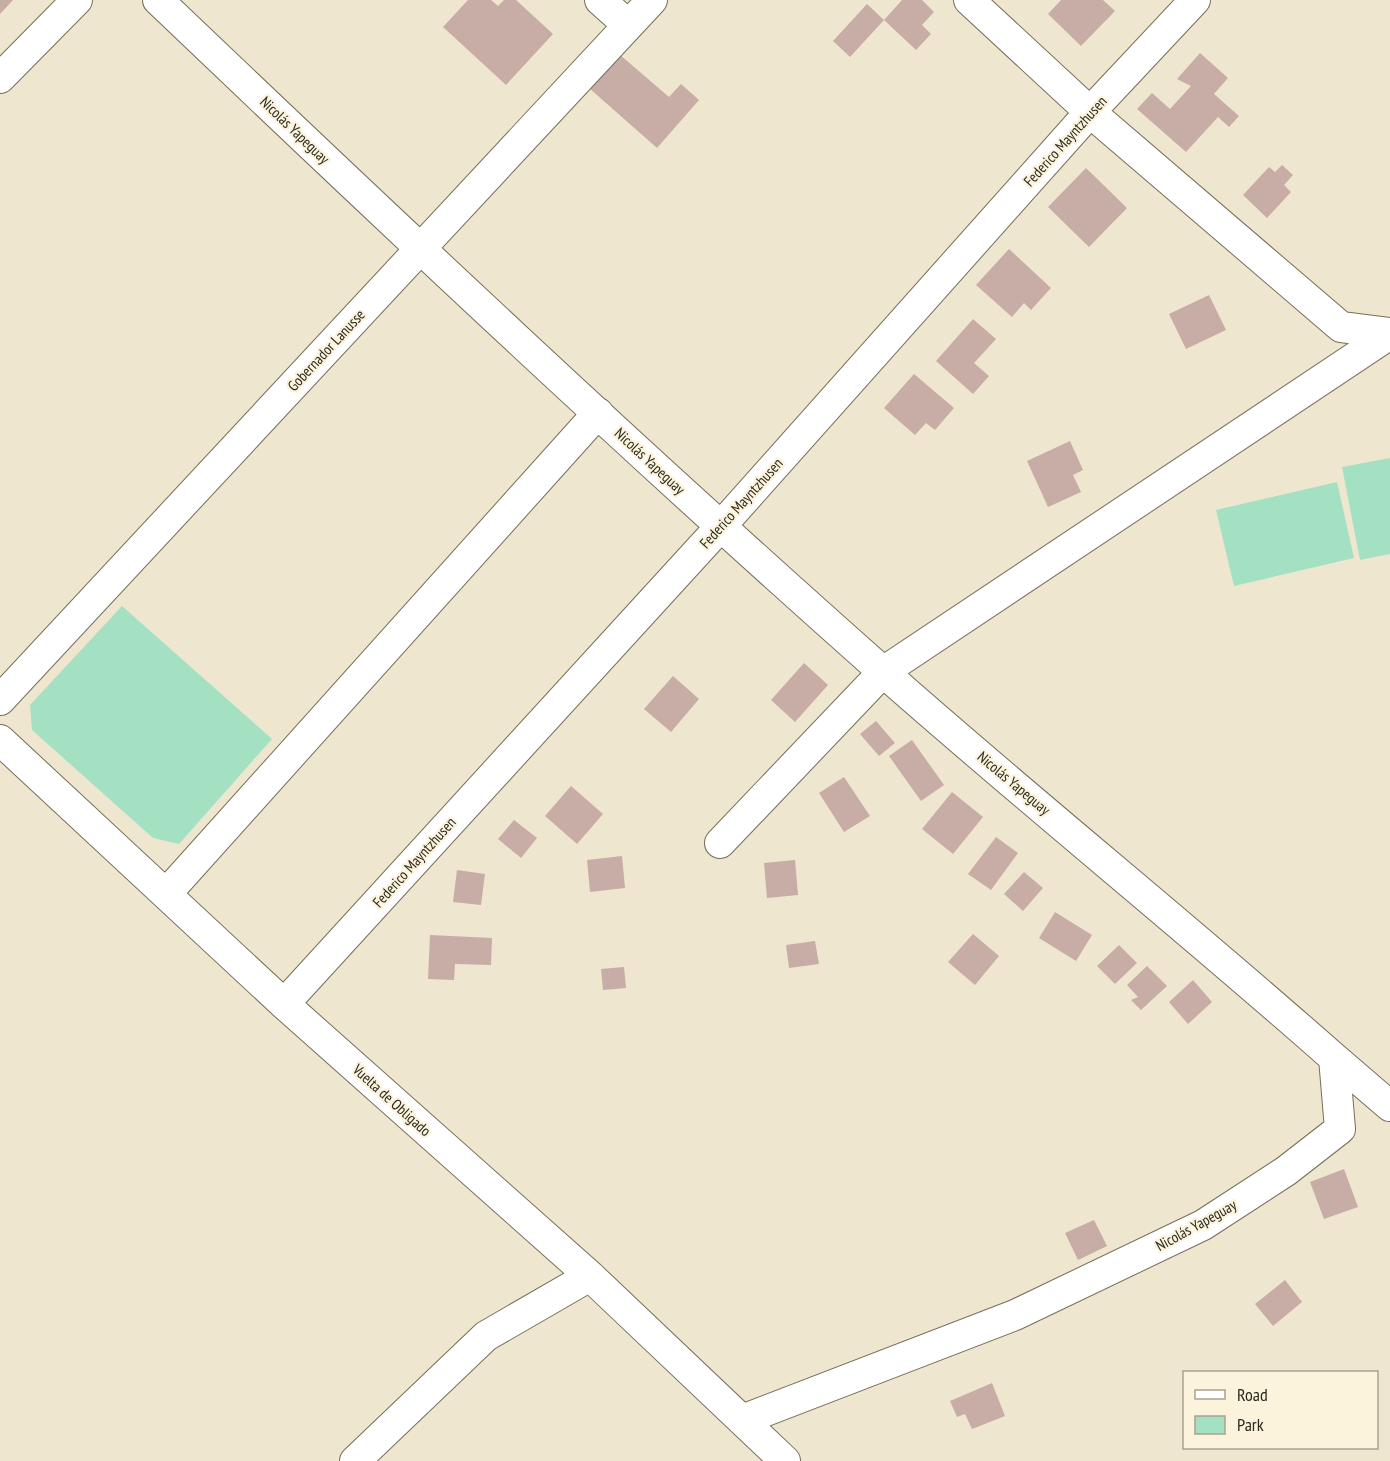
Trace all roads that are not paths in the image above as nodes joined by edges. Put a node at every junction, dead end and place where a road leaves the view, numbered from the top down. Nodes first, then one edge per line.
1 (76, 0) edge
2 (158, 0) edge
3 (600, 0) edge
4 (652, 0) edge
5 (969, 0) edge
6 (1195, 0) edge
7 (628, 25) junction
8 (0, 78) edge
9 (1090, 112) junction
10 (420, 249) junction
11 (1390, 334) edge
12 (598, 413) junction
13 (721, 526) junction
14 (883, 672) junction
15 (0, 700) edge
16 (0, 740) edge
17 (720, 843) dead end
18 (166, 894) junction
19 (284, 1004) junction
20 (1334, 1058) junction
21 (1390, 1106) edge
22 (590, 1276) junction
23 (742, 1420) junction
24 (355, 1461) edge
25 (785, 1461) edge

1 - 8 street
2 - 10 street, Nicolás Yapeguay
3 - 7 street
4 - 7 street, Gobernador Lanusse
5 - 9 street
6 - 9 street, Federico Mayntzhusen
7 - 10 street, Gobernador Lanusse
9 - 11 street
9 - 13 street, Federico Mayntzhusen
10 - 12 street, Nicolás Yapeguay
10 - 15 street, Gobernador Lanusse
11 - 14 street
12 - 13 street, Nicolás Yapeguay
12 - 18 street
13 - 14 street, Nicolás Yapeguay
13 - 19 street, Federico Mayntzhusen
14 - 17 street
14 - 20 street, Nicolás Yapeguay
16 - 18 street, Vuelta de Obligado
18 - 19 street, Vuelta de Obligado
19 - 22 street, Vuelta de Obligado
20 - 21 street
20 - 23 street, Nicolás Yapeguay
22 - 23 street, Vuelta de Obligado
22 - 24 street
23 - 25 street, Vuelta de Obligado

